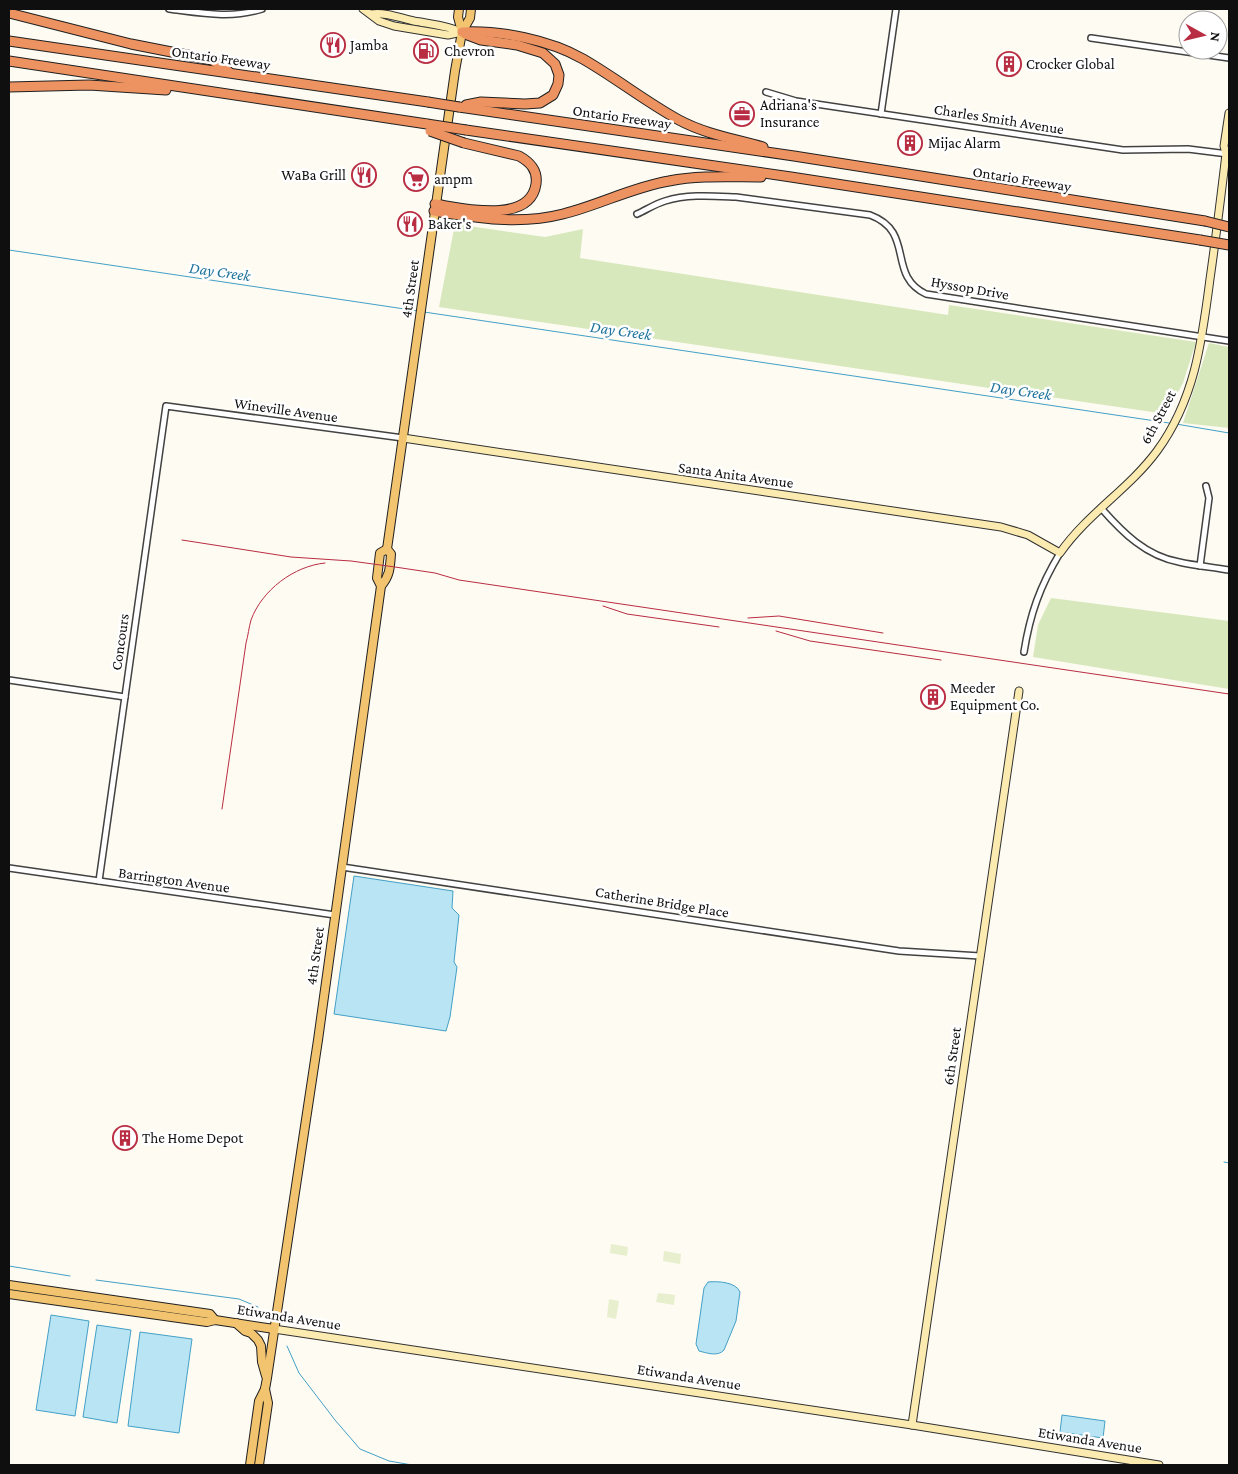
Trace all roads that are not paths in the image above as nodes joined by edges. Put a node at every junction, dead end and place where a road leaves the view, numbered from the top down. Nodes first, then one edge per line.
1 (169, 9) edge
2 (262, 9) edge
3 (363, 9) edge
4 (459, 9) edge
5 (471, 9) edge
6 (896, 9) edge
7 (9, 13) edge
8 (462, 32) junction
9 (1091, 38) dead end
10 (9, 40) edge
11 (1229, 58) edge
12 (9, 61) edge
13 (230, 73) junction
14 (9, 87) edge
15 (209, 91) junction
16 (766, 92) dead end
17 (470, 106) junction
18 (881, 114) junction
19 (1229, 114) edge
20 (428, 128) junction
21 (1228, 153) edge
22 (794, 156) junction
23 (791, 177) junction
24 (435, 208) junction
25 (637, 214) dead end
26 (1229, 227) edge
27 (1229, 245) edge
28 (1203, 337) junction
29 (1229, 342) edge
30 (166, 406) joint
31 (403, 438) junction
32 (1206, 486) dead end
33 (1101, 508) junction
34 (1060, 553) junction
35 (1200, 566) junction
36 (1229, 570) edge
37 (1024, 652) dead end
38 (9, 680) edge
39 (1019, 691) dead end
40 (125, 697) junction
41 (342, 867) junction
42 (9, 868) edge
43 (99, 881) junction
44 (335, 916) junction
45 (980, 956) junction
46 (9, 1285) edge
47 (9, 1294) edge
48 (215, 1320) junction
49 (236, 1323) junction
50 (274, 1329) junction
51 (267, 1378) junction
52 (265, 1389) junction
53 (912, 1425) junction
54 (250, 1465) edge
55 (259, 1465) edge
56 (1159, 1465) edge

1 - 2 street
3 - 8 street
4 - 8 main road, 4th Street
5 - 8 main road, 4th Street
6 - 18 street
7 - 13 highway
8 - 17 highway
8 - 22 highway
8 - 24 main road, 4th Street
9 - 11 street
10 - 13 highway, Ontario Freeway
12 - 15 highway
13 - 17 highway, Ontario Freeway, bridge
14 - 15 highway
15 - 20 highway
16 - 18 street, Charles Smith Avenue
17 - 22 highway, Ontario Freeway
18 - 21 street, Charles Smith Avenue
19 - 21 street, 6th Street
20 - 23 highway, bridge
20 - 24 highway, bridge
21 - 28 street, 6th Street
22 - 26 highway, Ontario Freeway, bridge
23 - 24 highway
23 - 27 highway, bridge
24 - 31 main road, 4th Street
25 - 28 street, Hyssop Drive
28 - 29 street, Hyssop Drive
28 - 33 street, 6th Street
30 - 31 street, Wineville Avenue
30 - 40 street, Concours
31 - 34 street, Santa Anita Avenue
31 - 41 main road, 4th Street
32 - 35 street
33 - 34 street, 6th Street
33 - 35 street
34 - 37 street, 6th Street
35 - 36 street
38 - 40 street
39 - 45 street, 6th Street
40 - 43 street, Concours
41 - 44 main road, 4th Street
41 - 45 street, Catherine Bridge Place
42 - 43 street, Barrington Avenue
43 - 44 street, Barrington Avenue
44 - 50 main road, 4th Street
45 - 53 street, 6th Street
46 - 48 main road, Etiwanda Avenue
47 - 48 main road, Etiwanda Avenue
48 - 49 main road, Etiwanda Avenue
49 - 50 main road, Etiwanda Avenue
49 - 51 main road
50 - 51 main road, 4th Street
50 - 53 street, Etiwanda Avenue
51 - 52 main road, 4th Street
52 - 54 main road
52 - 55 main road
53 - 56 street, Etiwanda Avenue

